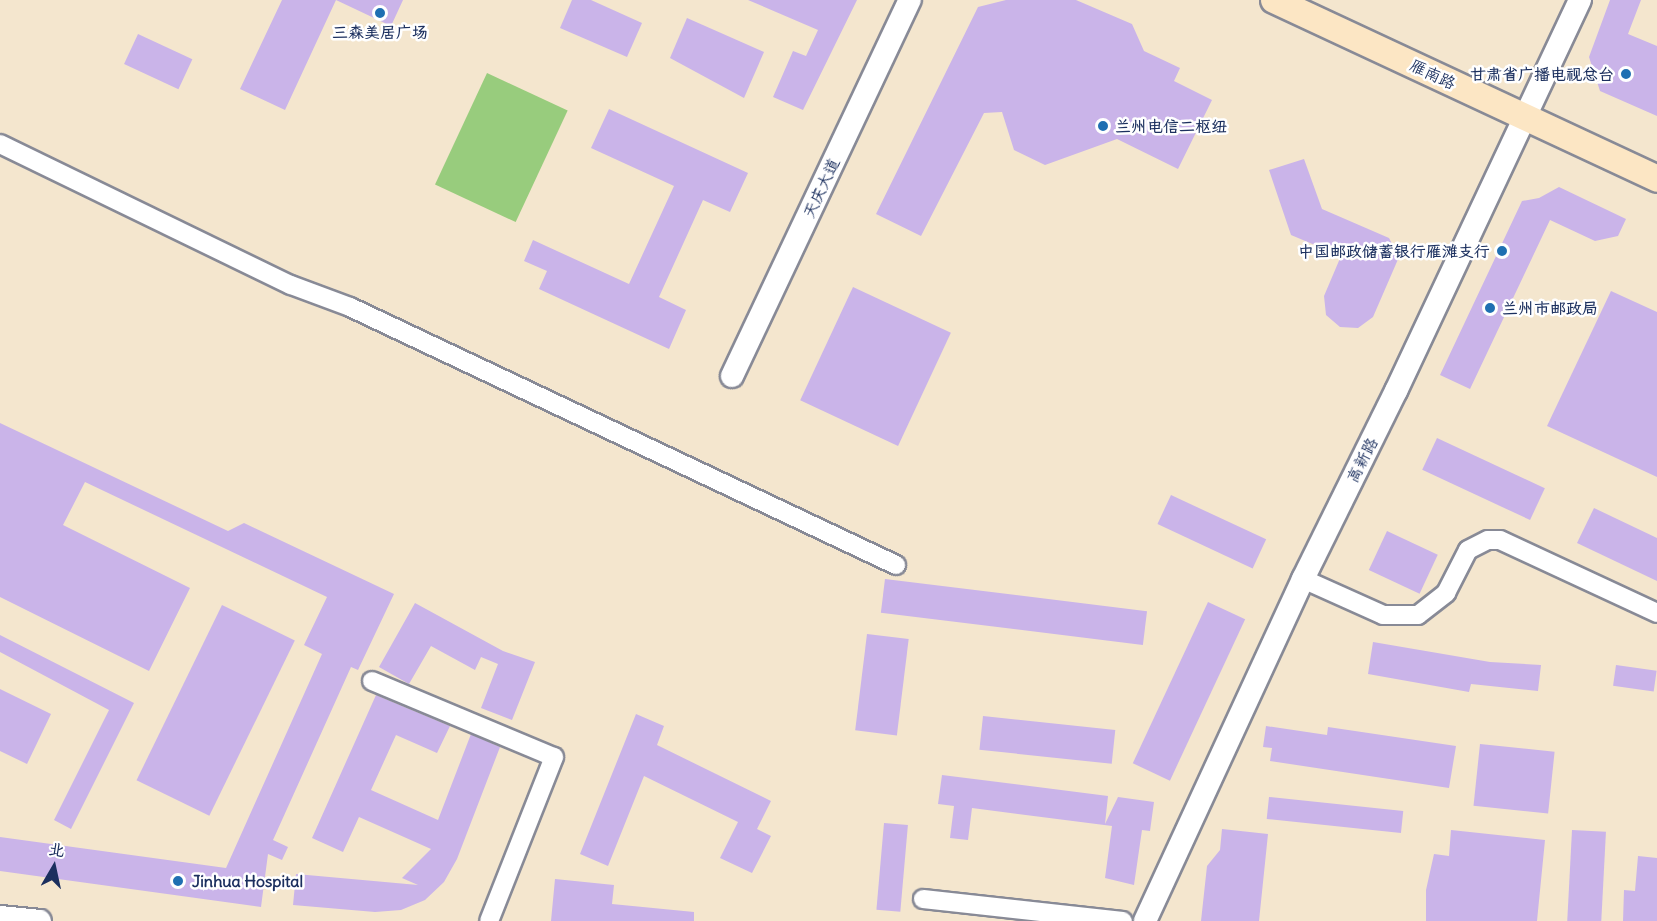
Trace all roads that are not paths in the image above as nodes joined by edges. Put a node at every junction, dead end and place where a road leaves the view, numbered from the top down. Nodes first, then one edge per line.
1 (910, 0) edge
2 (1274, 0) edge
3 (1580, 0) edge
4 (1526, 118) junction
5 (0, 144) edge
6 (1657, 179) edge
7 (732, 376) dead end
8 (896, 565) dead end
9 (1303, 579) junction
10 (1657, 613) edge
11 (372, 681) dead end
12 (922, 899) dead end
13 (0, 917) edge
14 (40, 921) edge
15 (489, 921) edge
16 (1123, 921) edge
17 (1144, 921) edge

1 - 7 street, 天庆大道
2 - 4 main road, 雁南路
3 - 4 street, 高新路
4 - 6 main road, 雁南路
4 - 9 street, 高新路
5 - 8 street
9 - 10 street
9 - 17 street, 高新路
11 - 15 street
12 - 16 street
13 - 14 street

